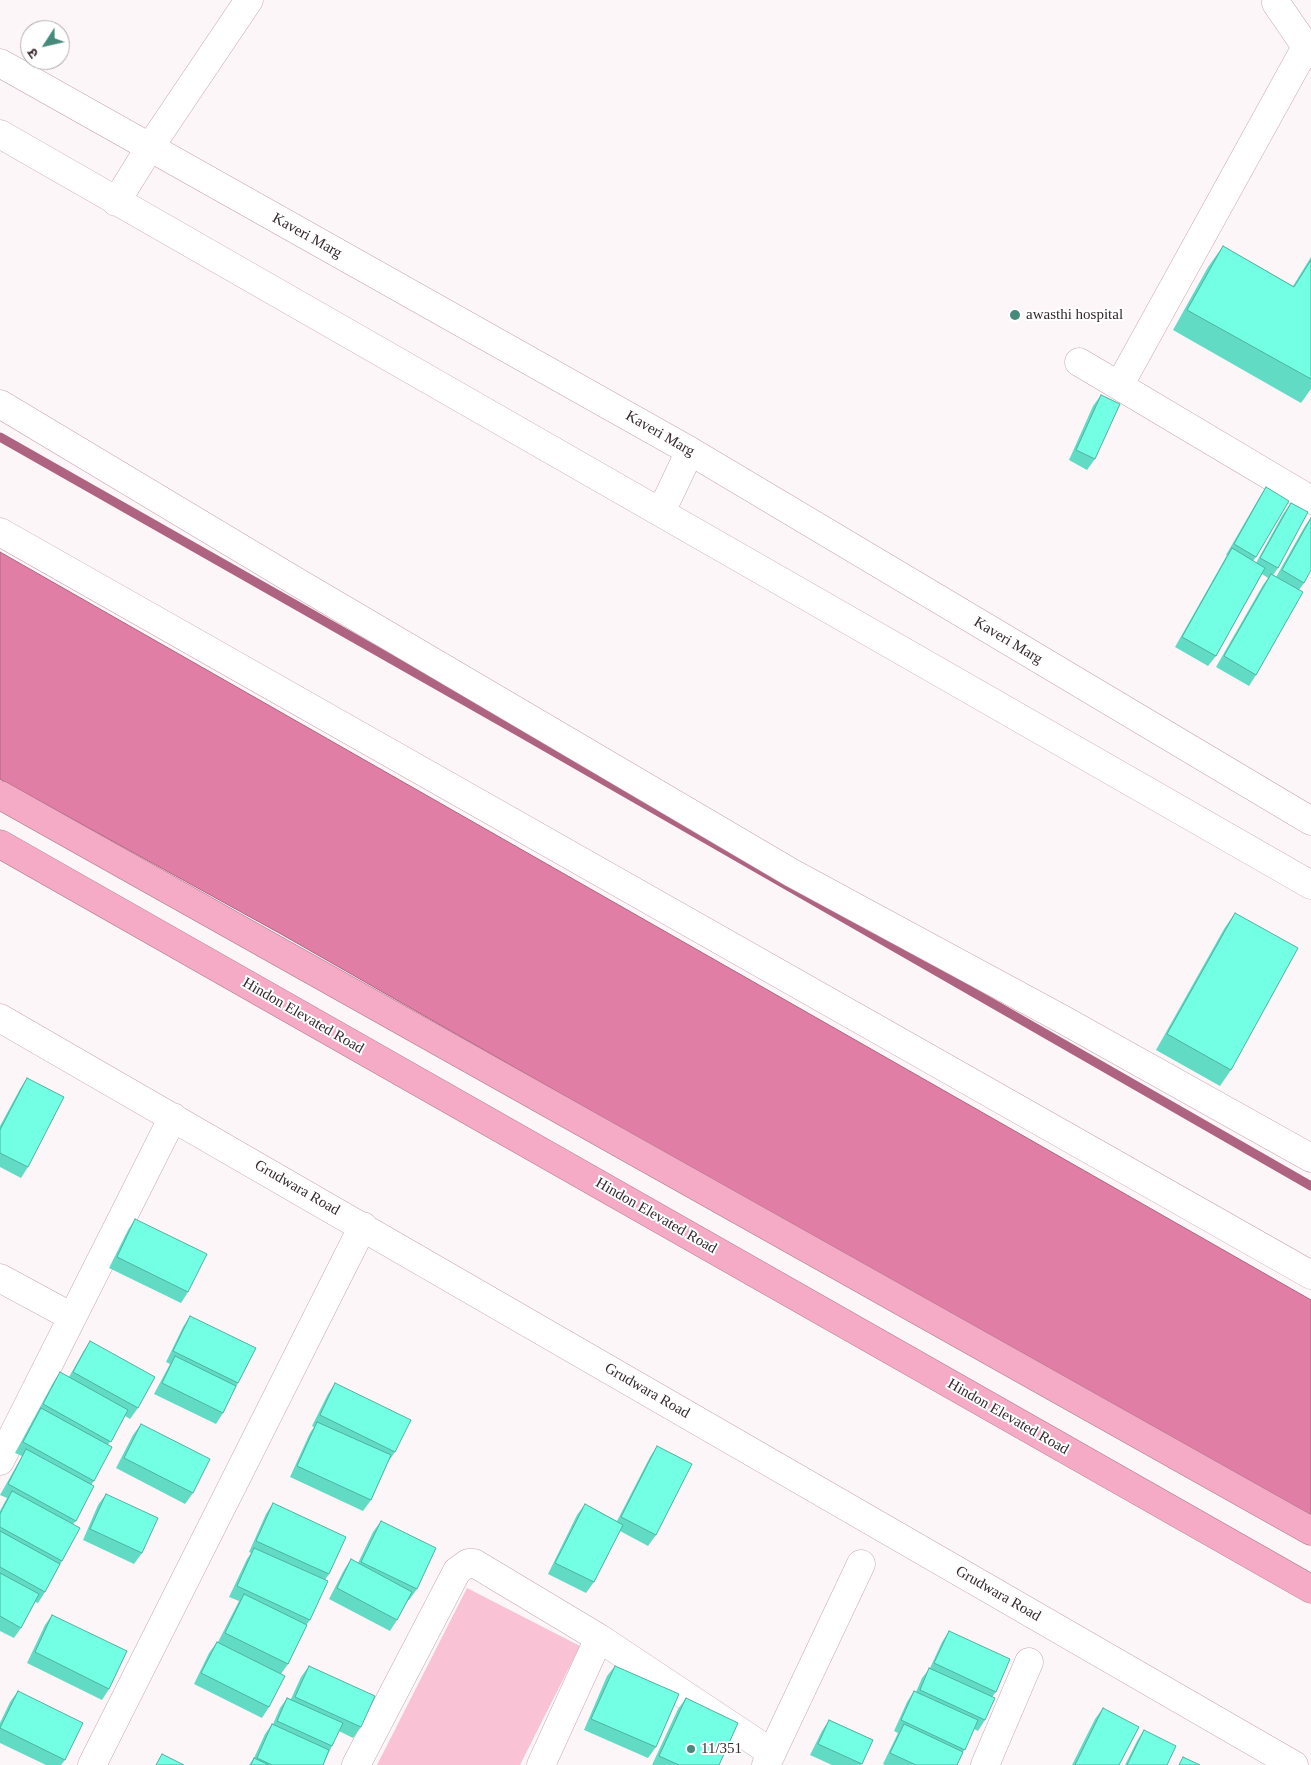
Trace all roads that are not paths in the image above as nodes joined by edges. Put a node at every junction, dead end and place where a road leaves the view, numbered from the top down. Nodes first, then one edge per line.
1 (249, 0) edge
2 (1276, 3) dead end
3 (1309, 51) edge
4 (0, 63) edge
5 (0, 134) edge
6 (150, 147) junction
7 (116, 202) junction
8 (1079, 362) dead end
9 (1119, 386) junction
10 (0, 404) edge
11 (690, 451) junction
12 (1311, 500) edge
13 (661, 512) junction
14 (0, 532) edge
15 (0, 795) edge
16 (1311, 821) edge
17 (0, 844) edge
18 (1311, 885) edge
19 (0, 1018) edge
20 (173, 1117) junction
21 (1311, 1158) edge
22 (364, 1226) junction
23 (1311, 1275) edge
24 (0, 1278) edge
25 (72, 1317) junction
26 (0, 1461) edge
27 (1311, 1531) edge
28 (861, 1564) dead end
29 (1311, 1589) edge
30 (599, 1638) junction
31 (1029, 1662) dead end
32 (769, 1759) edge
33 (92, 1765) edge
34 (356, 1765) edge
35 (540, 1765) edge
36 (985, 1765) edge
37 (1294, 1765) edge

1 - 6 street
2 - 3 street
3 - 9 street
4 - 6 street, Kaveri Marg
5 - 7 street
6 - 7 street
6 - 11 street, Kaveri Marg
7 - 13 street
8 - 9 street
9 - 12 street
10 - 21 street
11 - 13 street
11 - 16 street, Kaveri Marg
13 - 18 street
14 - 23 street
15 - 27 highway
17 - 29 highway, Hindon Elevated Road
19 - 20 street, Grudwara Road
20 - 22 street, Grudwara Road
20 - 25 street
22 - 33 street
22 - 37 street, Grudwara Road
24 - 25 street
25 - 26 street
28 - 32 street
30 - 32 street
30 - 34 street
30 - 35 street
31 - 36 street

